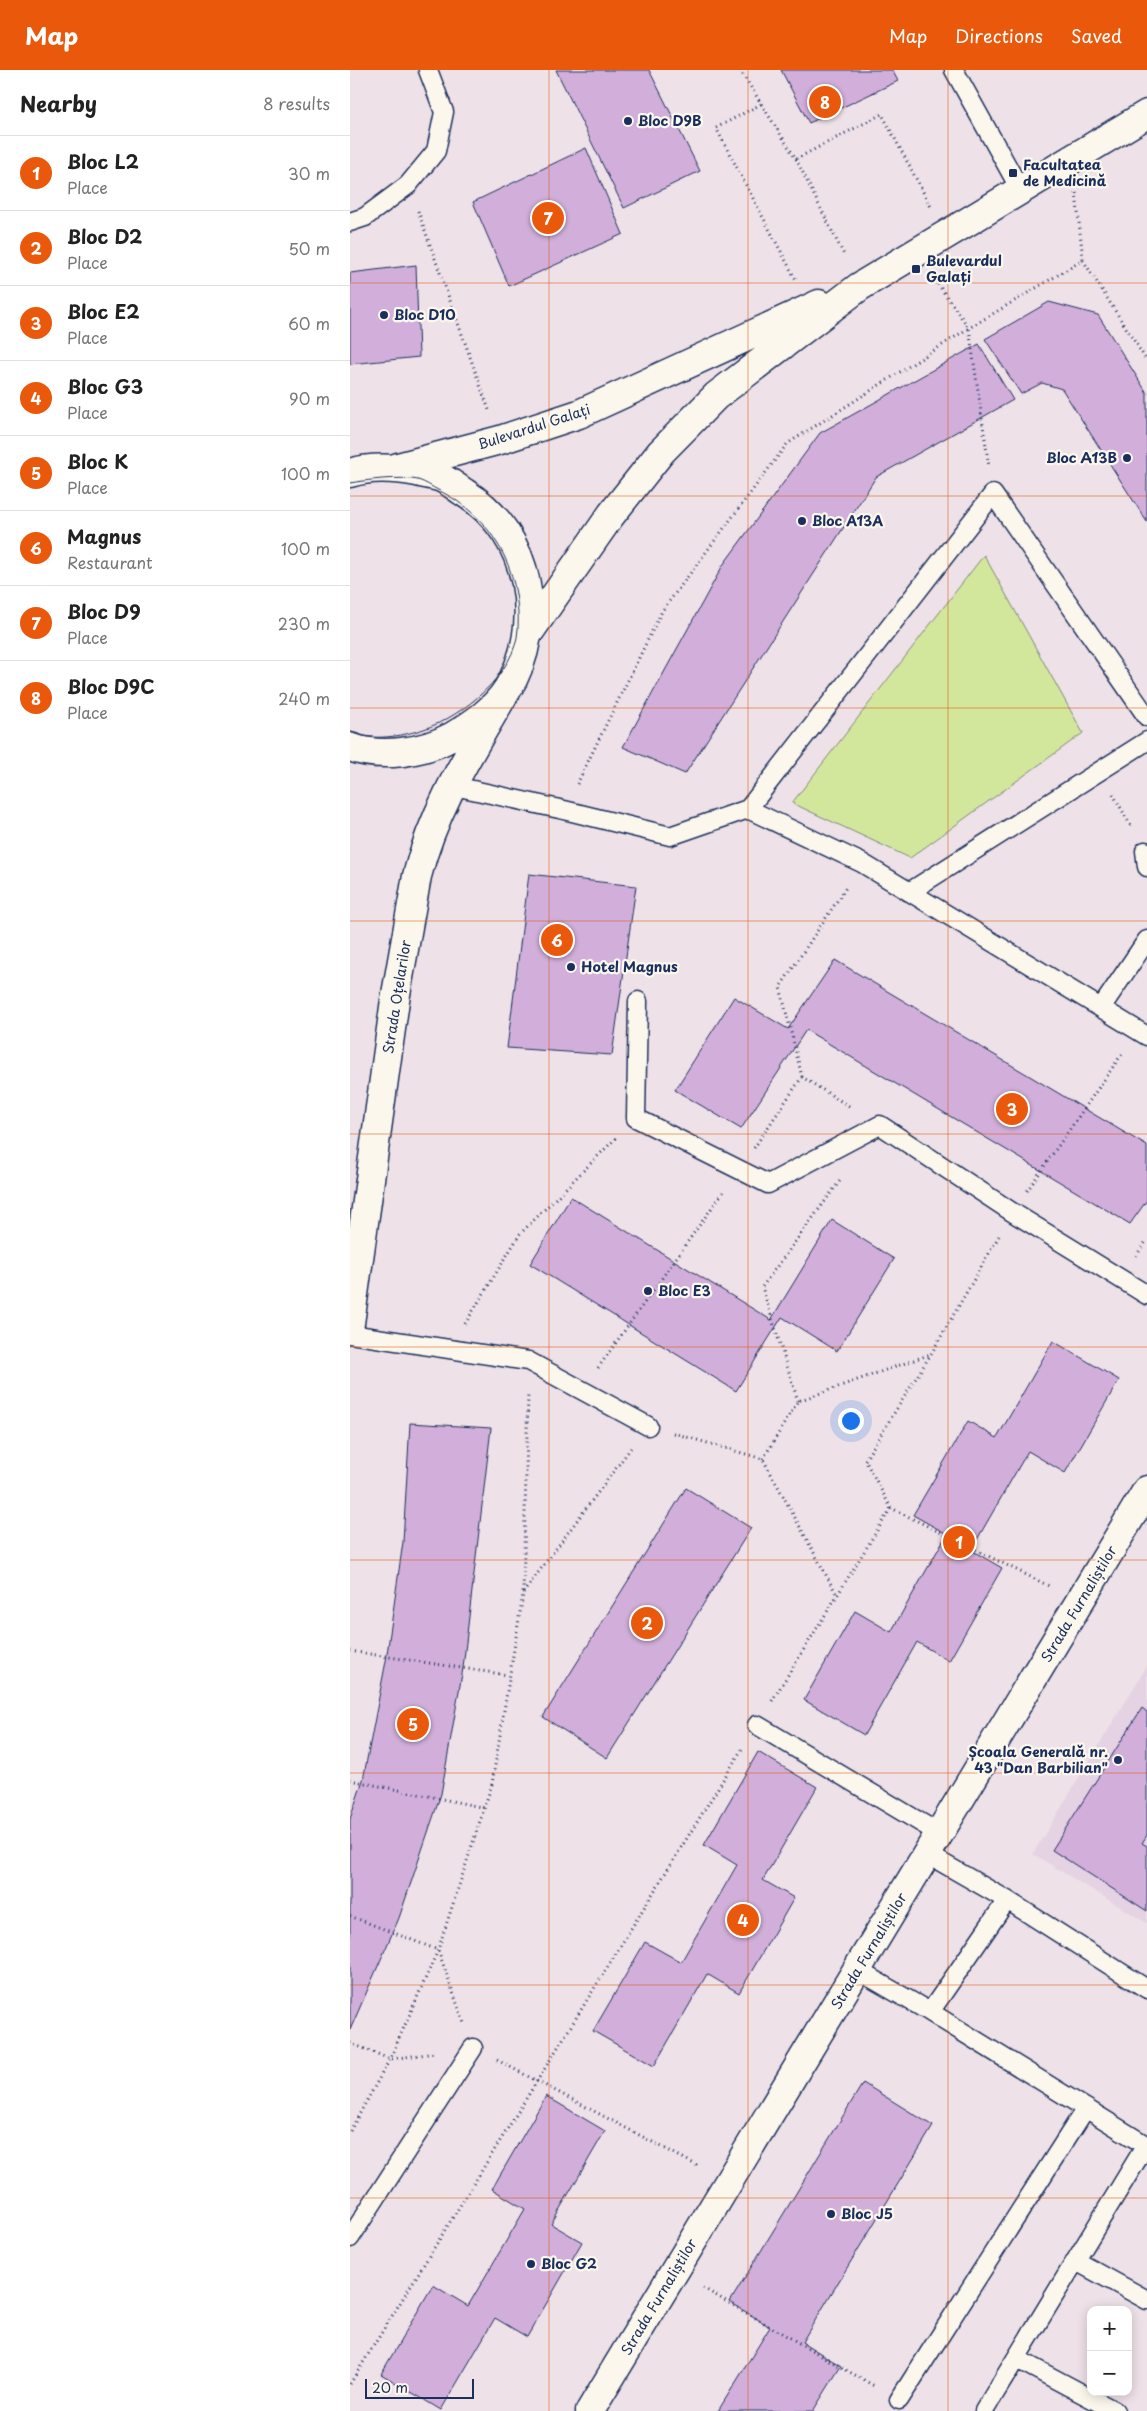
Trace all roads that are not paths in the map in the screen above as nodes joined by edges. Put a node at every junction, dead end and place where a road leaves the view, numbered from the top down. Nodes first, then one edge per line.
1 (428, 70) edge
2 (954, 70) edge
3 (1145, 120) edge
4 (1021, 191) junction
5 (350, 222) edge
6 (859, 286) junction
7 (395, 468) junction
8 (350, 473) edge
9 (528, 634) junction
10 (506, 691) junction
11 (1147, 717) edge
12 (1147, 741) edge
13 (350, 747) edge
14 (450, 785) junction
15 (748, 810) junction
16 (909, 892) junction
17 (1147, 940) edge
18 (638, 1001) dead end
19 (1101, 1008) junction
20 (1147, 1036) edge
21 (1147, 1295) edge
22 (350, 1323) edge
23 (350, 1334) edge
24 (648, 1426) road end
25 (1147, 1490) edge
26 (757, 1725) road end
27 (934, 1844) junction
28 (1007, 1900) junction
29 (857, 1970) junction
30 (1147, 1989) edge
31 (930, 2012) junction
32 (473, 2048) road end
33 (1086, 2108) junction
34 (1147, 2146) edge
35 (350, 2238) edge
36 (1076, 2261) junction
37 (1147, 2300) edge
38 (1017, 2359) junction
39 (899, 2400) road end
40 (590, 2411) edge
41 (984, 2411) edge
42 (1115, 2411) edge

1 - 5 lane
2 - 4 lane
3 - 4 main road, Bulevardul Galați
4 - 6 main road, Bulevardul Galați
6 - 7 main road, Bulevardul Galați
6 - 9 main road, Bulevardul Galați
7 - 8 main road
7 - 9 main road
9 - 10 main road
10 - 13 main road
10 - 14 main road, Strada Oțelarilor
11 - 15 lane
12 - 16 lane
14 - 15 lane
14 - 22 main road, Strada Oțelarilor
15 - 16 lane
16 - 19 lane
17 - 19 lane
18 - 21 lane
19 - 20 lane
23 - 24 lane
25 - 27 main road, Strada Furnaliștilor
26 - 27 lane
27 - 28 lane
27 - 29 main road, Strada Furnaliștilor
28 - 30 lane
28 - 31 lane
29 - 31 lane
29 - 40 main road, Strada Furnaliștilor
31 - 33 lane
32 - 35 lane
33 - 34 lane
33 - 39 lane
34 - 36 lane
36 - 37 lane
36 - 38 lane
38 - 41 lane
38 - 42 lane

